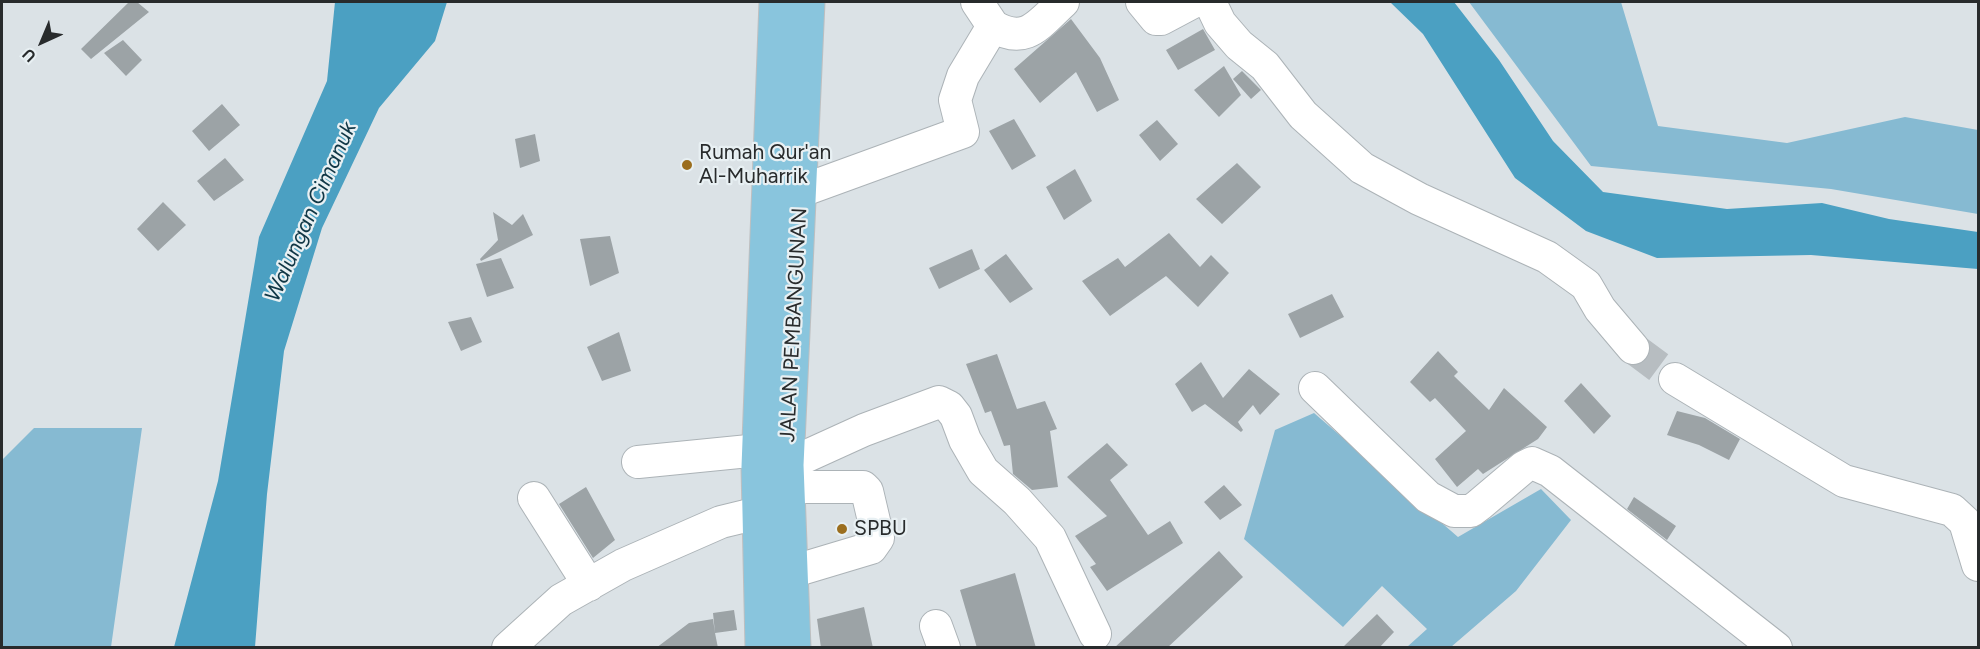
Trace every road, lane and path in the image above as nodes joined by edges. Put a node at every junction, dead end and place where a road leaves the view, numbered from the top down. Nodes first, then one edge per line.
1 (776, 2) edge
2 (808, 2) edge
3 (1063, 2) edge
4 (1142, 2) edge
5 (1193, 2) edge
6 (1210, 2) edge
7 (985, 14) edge
8 (801, 191) junction
9 (1633, 348) tunnel mouth
10 (1675, 379) tunnel mouth
11 (1315, 388) dead end
12 (638, 462) dead end
13 (768, 478) junction
14 (534, 498) dead end
15 (1978, 565) edge
16 (776, 573) junction
17 (589, 585) junction
18 (1095, 634) dead end
19 (508, 648) edge
20 (762, 648) edge
21 (794, 648) edge
22 (1776, 648) edge

1 - 13 main road, JALAN PEMBANGUNAN
2 - 8 main road, JALAN PEMBANGUNAN
3 - 7 street
4 - 5 street
6 - 9 street
7 - 8 street
8 - 13 main road, JALAN PEMBANGUNAN
10 - 15 street
11 - 22 street
12 - 13 street
13 - 16 main road, JALAN PEMBANGUNAN
13 - 16 street
13 - 17 street
13 - 18 street
14 - 17 street
16 - 20 main road, JALAN PEMBANGUNAN
16 - 21 main road, JALAN PEMBANGUNAN
17 - 19 street

